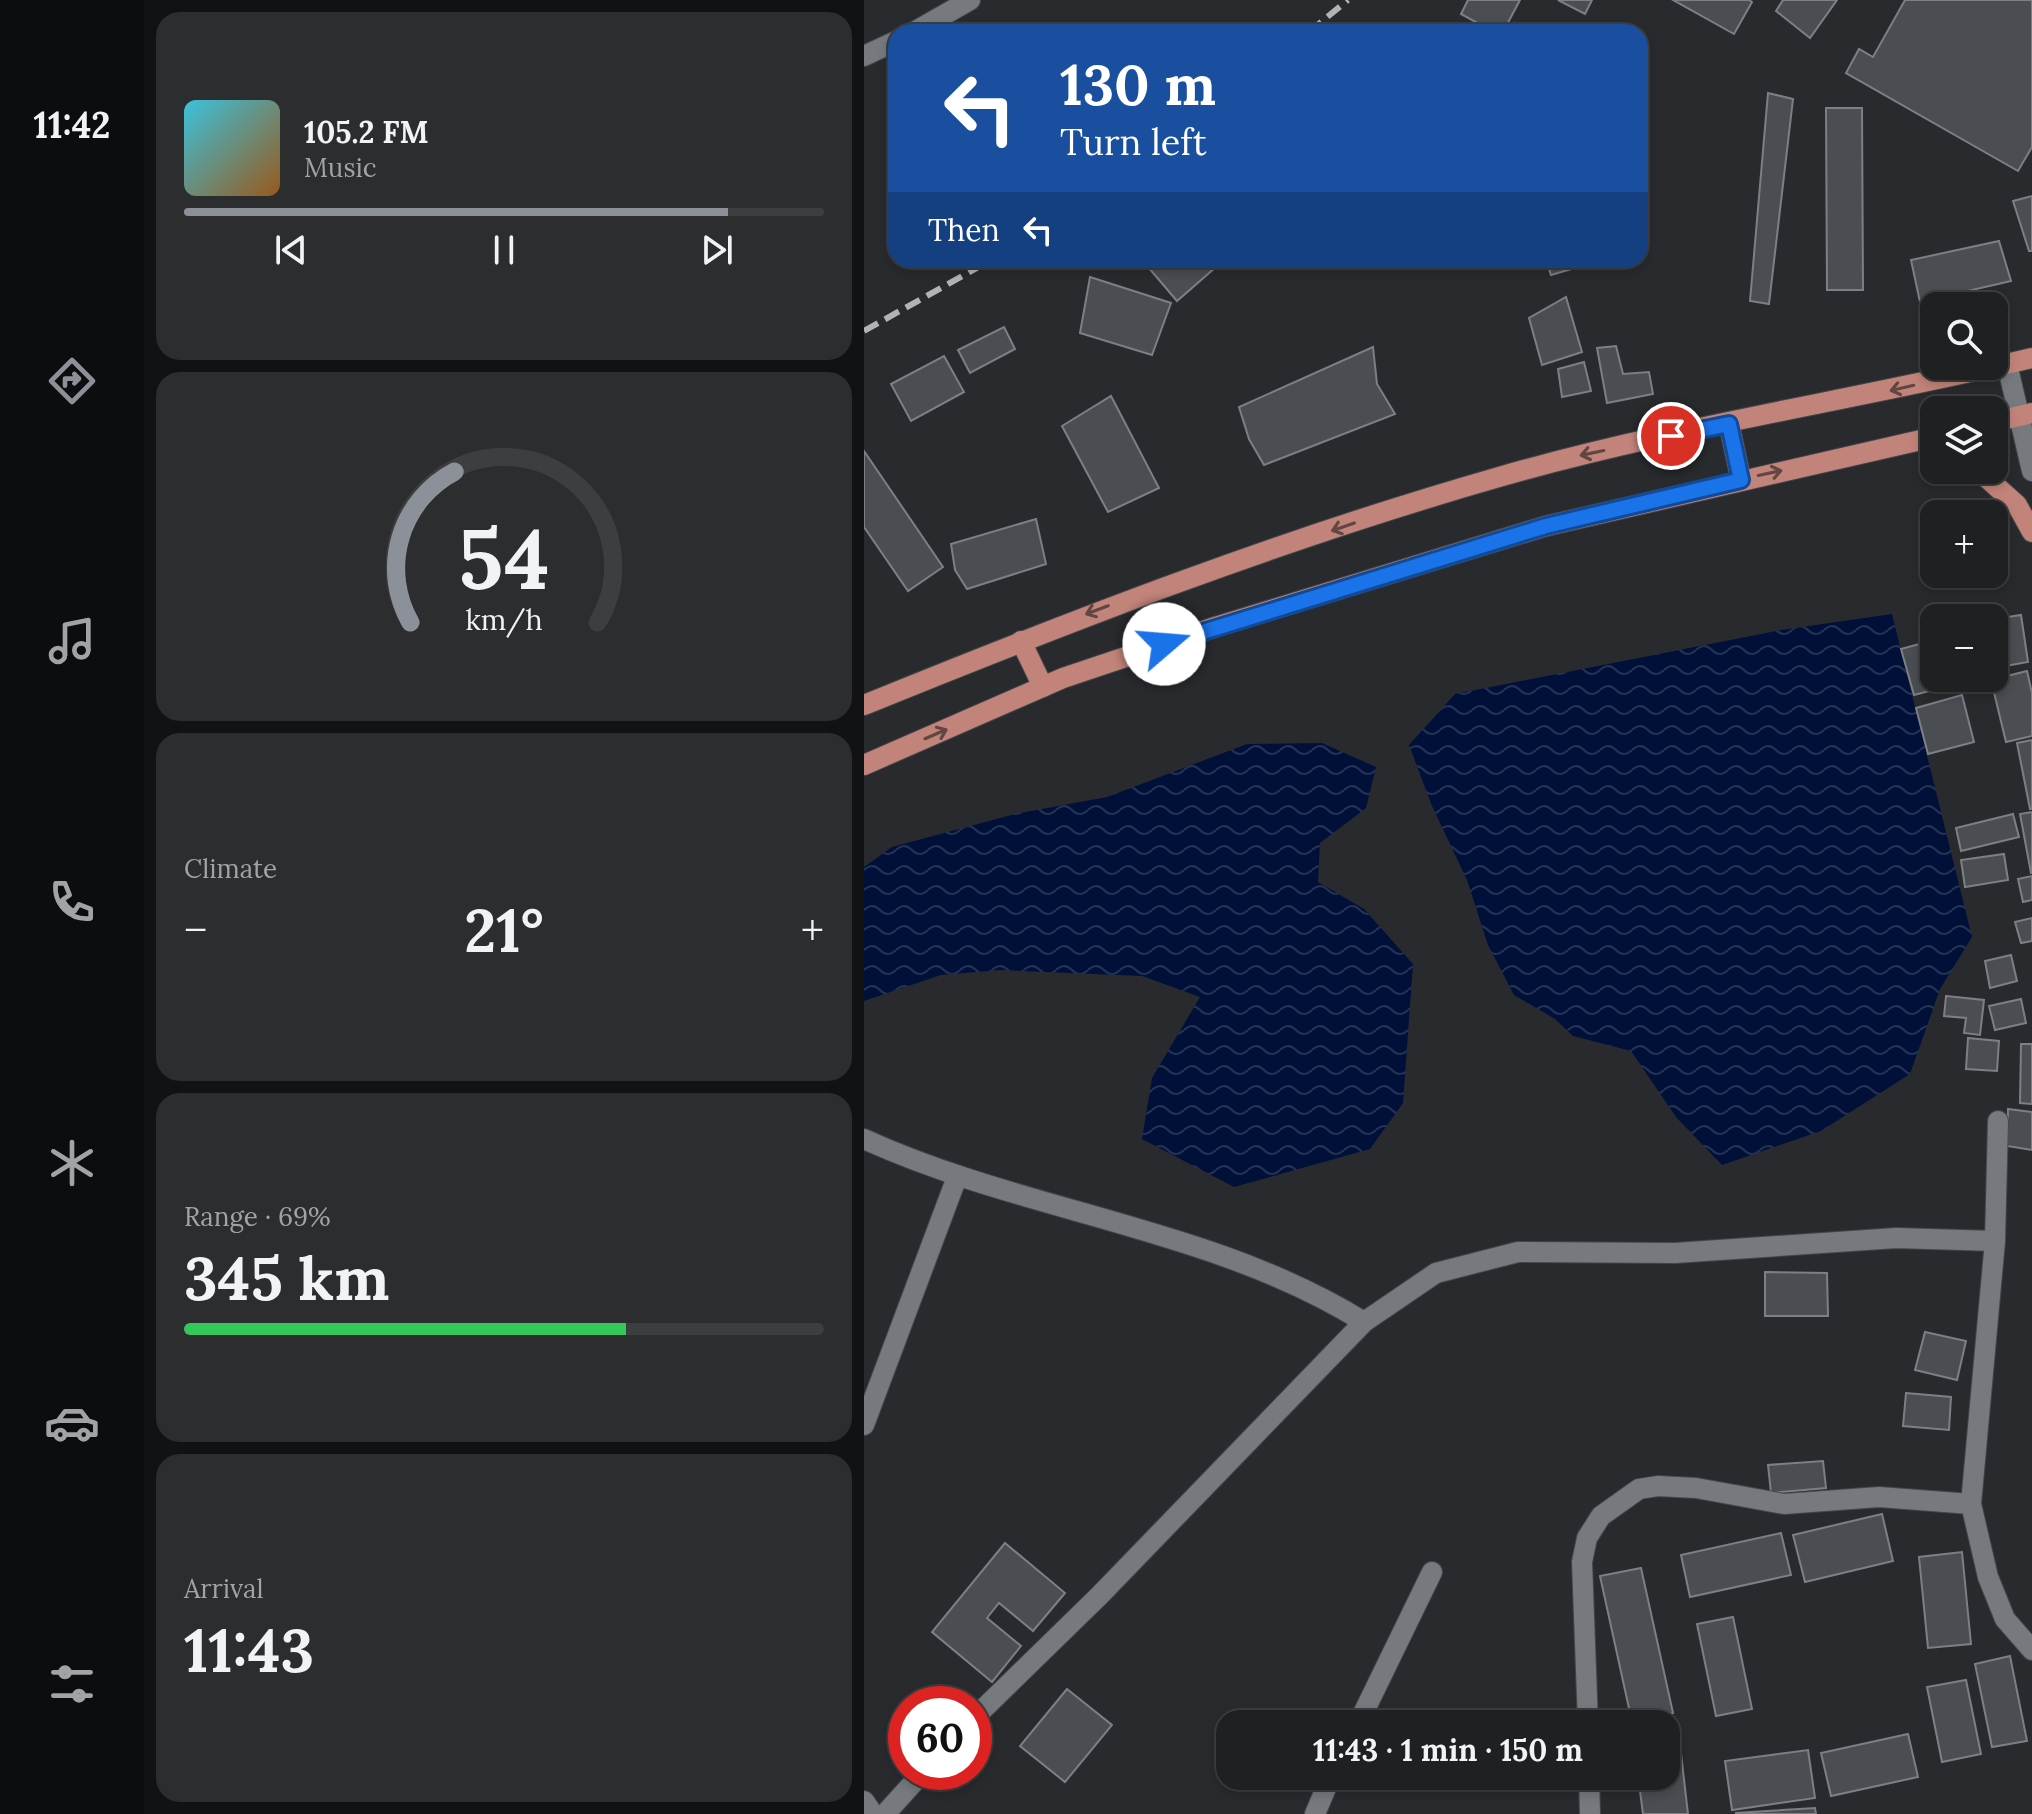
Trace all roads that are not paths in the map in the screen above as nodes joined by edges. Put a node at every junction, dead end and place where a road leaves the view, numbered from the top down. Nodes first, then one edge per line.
1 (970, 0) edge
2 (940, 7) edge
3 (922, 24) edge
4 (888, 45) edge
5 (864, 56) edge
6 (2032, 358) edge
7 (2008, 364) edge
8 (2008, 367) edge
9 (1933, 380) edge
10 (2026, 414) edge
11 (1729, 424) junction
12 (1920, 443) edge
13 (2032, 471) edge
14 (1741, 480) junction
15 (1994, 484) edge
16 (2032, 532) edge
17 (1021, 641) junction
18 (1043, 687) junction
19 (864, 705) edge
20 (864, 765) edge
21 (1998, 1121) dead end
22 (864, 1139) edge
23 (957, 1177) junction
24 (1995, 1241) junction
25 (1364, 1322) junction
26 (864, 1425) edge
27 (1971, 1504) junction
28 (1432, 1572) dead end
29 (2032, 1650) edge
30 (992, 1700) edge
31 (1365, 1710) edge
32 (1587, 1710) edge
33 (907, 1790) edge
34 (1325, 1790) edge
35 (1589, 1790) edge
36 (864, 1801) edge
37 (873, 1814) edge
38 (885, 1814) edge
39 (1315, 1814) edge
40 (1590, 1814) edge

1 - 2 street
2 - 3 street
4 - 5 street
6 - 7 main road
8 - 10 street
9 -> 11 main road
10 - 13 street
11 - 14 main road
11 -> 17 main road
14 -> 12 main road
14 - 18 main road
15 - 16 main road
17 - 18 main road
17 - 19 main road
20 -> 18 main road
21 - 24 street
22 - 23 street
23 - 25 street
23 - 26 street
24 - 25 street
24 - 27 street
25 - 30 street
27 - 29 street
27 - 32 street
28 - 31 street
33 - 38 street
34 - 39 street
35 - 40 street
36 - 37 street

